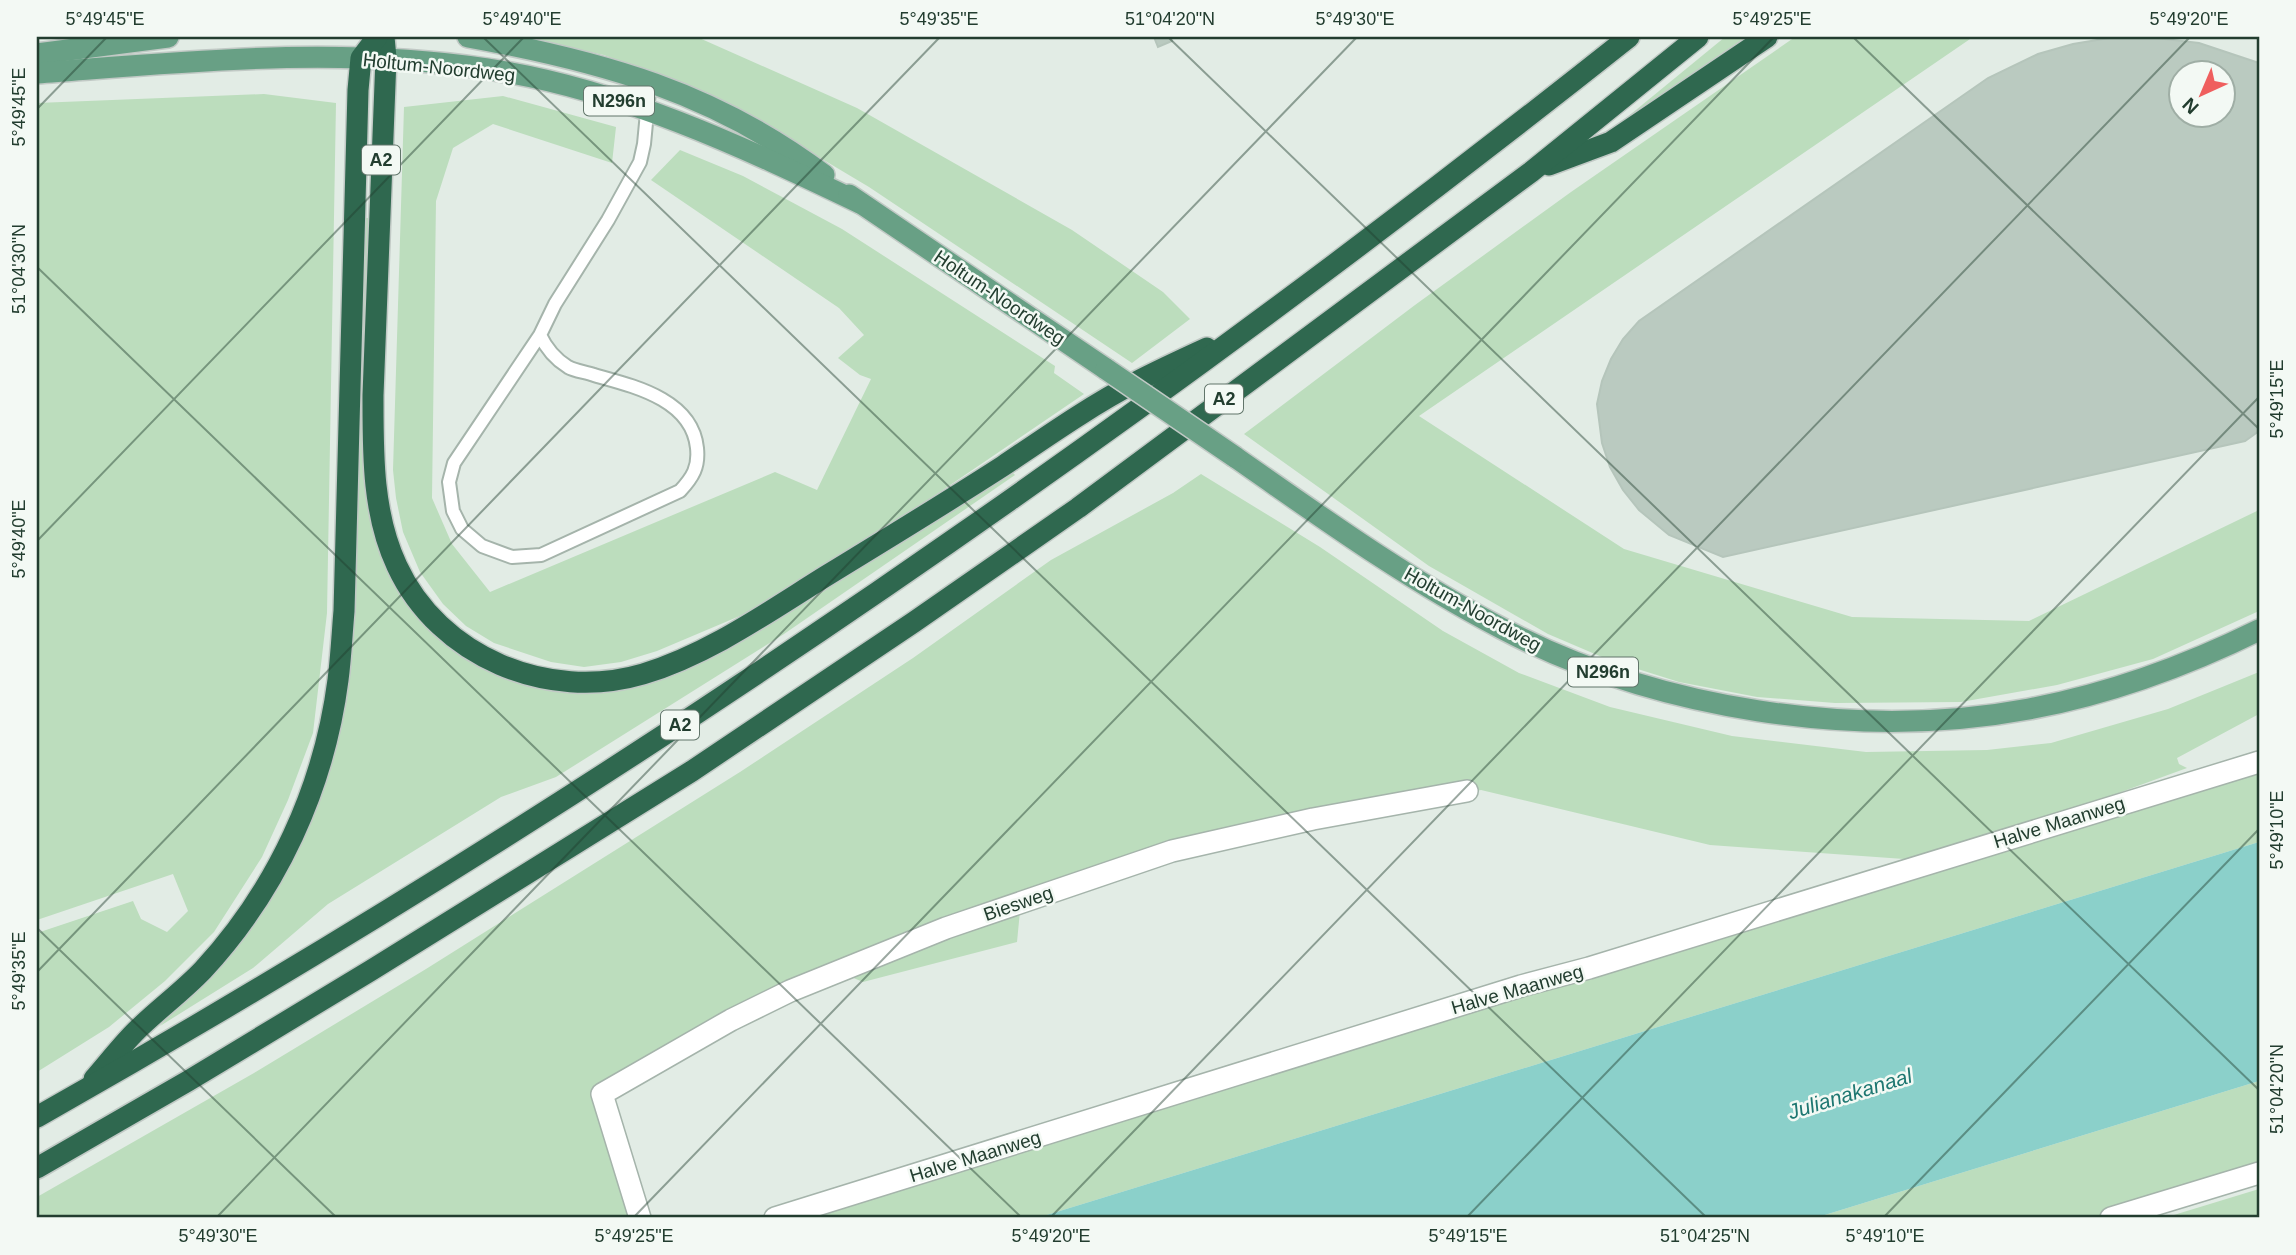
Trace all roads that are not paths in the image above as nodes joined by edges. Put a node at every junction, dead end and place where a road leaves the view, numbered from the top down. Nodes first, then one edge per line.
1 (168, 37) edge
2 (377, 37) edge
3 (468, 37) edge
4 (1629, 37) edge
5 (1698, 37) edge
6 (1767, 37) edge
7 (385, 47) edge
8 (37, 54) edge
9 (361, 58) junction
10 (37, 73) edge
11 (650, 81) junction
12 (647, 110) junction
13 (1531, 172) junction
14 (860, 203) junction
15 (1253, 326) junction
16 (540, 335) junction
17 (2259, 630) edge
18 (2259, 761) edge
19 (1467, 791) dead end
20 (84, 1090) junction
21 (37, 1117) edge
22 (37, 1168) edge
23 (2259, 1173) edge
24 (640, 1218) edge
25 (775, 1218) edge
26 (2111, 1218) edge

1 - 8 main road
2 - 9 highway
3 - 11 main road, Holtum-Noordweg / N296n
4 - 15 highway, A2
5 - 13 highway, A2
6 - 13 highway, A2
7 - 9 main road, Holtum-Noordweg / N296n
7 - 12 main road, Holtum-Noordweg / N296n
7 - 15 highway, A2
9 - 10 main road, Holtum-Noordweg / N296n
9 - 20 highway, A2
11 - 12 lane
11 - 14 main road, Holtum-Noordweg / N296n
12 - 14 main road, Holtum-Noordweg / N296n
12 - 16 lane
13 - 22 highway, A2
14 - 17 main road, Holtum-Noordweg / N296n, bridge
15 - 20 highway, A2
16 - 16 lane
18 - 25 street, Halve Maanweg
19 - 24 street, Biesweg
20 - 21 highway, A2
23 - 26 street

